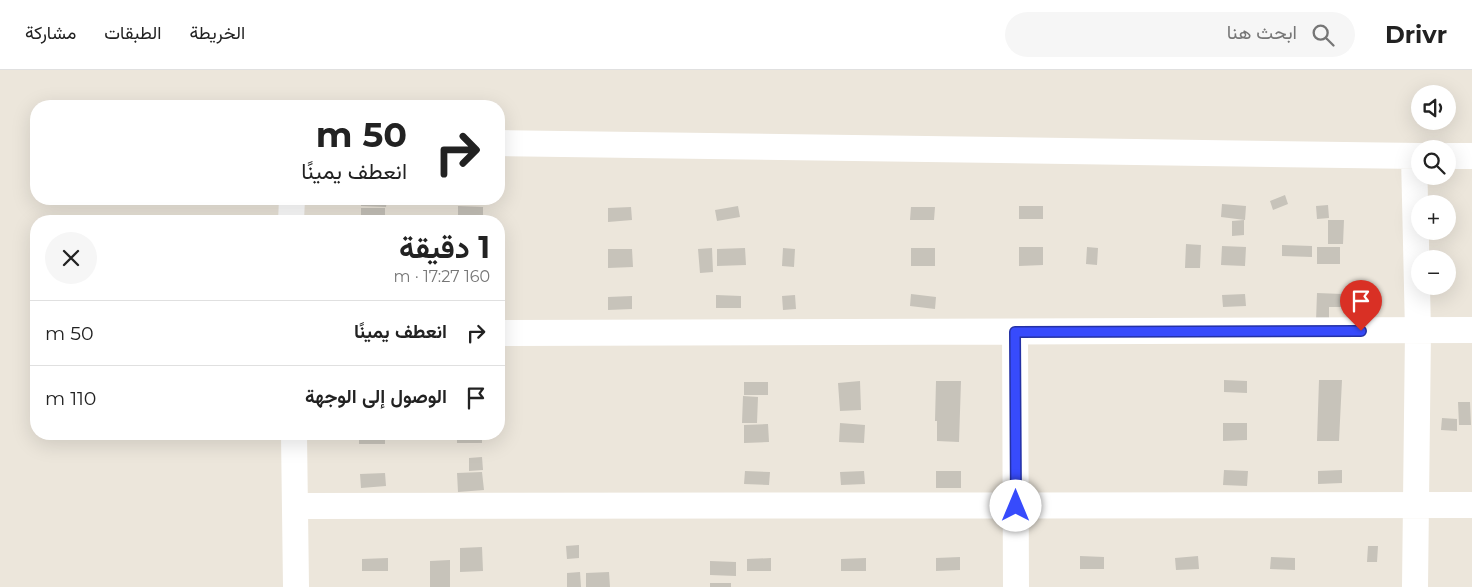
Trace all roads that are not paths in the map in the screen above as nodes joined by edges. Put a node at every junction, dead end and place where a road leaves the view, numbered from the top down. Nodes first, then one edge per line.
1 (505, 143) edge
2 (1411, 156) edge
3 (1456, 156) edge
4 (1472, 156) edge
5 (1417, 185) edge
6 (1472, 330) edge
7 (1418, 331) junction
8 (1015, 332) junction
9 (505, 333) edge
10 (294, 440) edge
11 (1472, 505) edge
12 (295, 506) junction
13 (1016, 506) junction
14 (1416, 506) junction
15 (296, 587) edge
16 (1016, 587) edge
17 (1415, 587) edge

1 - 2 street
3 - 4 street
5 - 7 street
6 - 7 street
7 - 8 street
7 - 14 street
8 - 9 street
8 - 13 street
10 - 12 street
11 - 14 street
12 - 13 street
12 - 15 street
13 - 14 street
13 - 16 street
14 - 17 street

